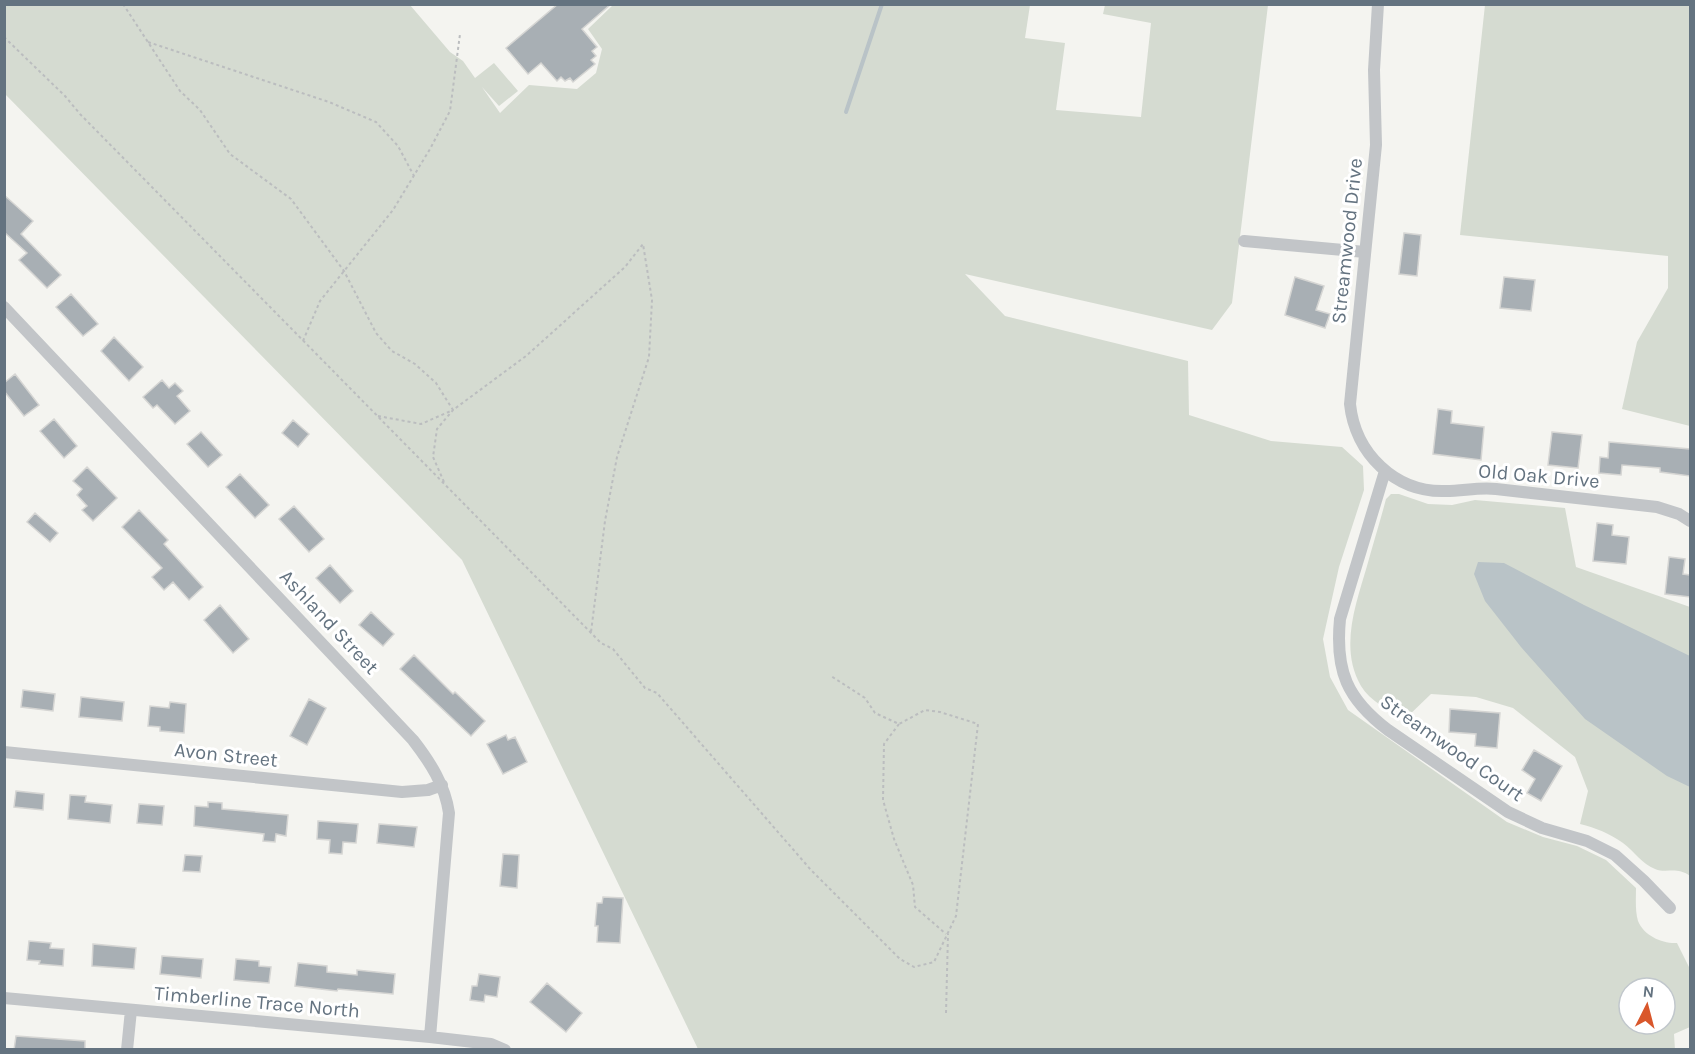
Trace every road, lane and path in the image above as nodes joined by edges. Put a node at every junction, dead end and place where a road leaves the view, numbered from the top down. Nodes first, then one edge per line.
1 (123, 4) edge
2 (1378, 4) edge
3 (460, 34) dead end
4 (4, 37) edge
5 (148, 42) junction
6 (414, 176) junction
7 (1244, 241) dead end
8 (1365, 252) junction
9 (345, 271) junction
10 (4, 308) edge
11 (303, 341) junction
12 (453, 410) junction
13 (378, 416) junction
14 (1385, 471) junction
15 (445, 484) junction
16 (1690, 521) edge
17 (591, 632) junction
18 (831, 676) dead end
19 (899, 724) junction
20 (4, 752) edge
21 (442, 785) junction
22 (1670, 908) dead end
23 (948, 933) junction
24 (4, 998) edge
25 (130, 1010) junction
26 (946, 1013) dead end
27 (430, 1037) junction
28 (127, 1050) edge
29 (505, 1050) edge

1 - 5 path
2 - 8 street, Streamwood Drive
3 - 6 path
4 - 11 path
5 - 6 path
5 - 9 path
6 - 9 path
7 - 8 street
8 - 14 street, Streamwood Drive
9 - 11 path
9 - 12 path
10 - 21 street, Ashland Street
11 - 13 path
12 - 13 path
12 - 15 path
12 - 17 path
13 - 15 path
14 - 16 street, Old Oak Drive
14 - 22 street, Streamwood Court
15 - 17 path
17 - 23 path
18 - 19 path
19 - 23 path
19 - 23 path
20 - 21 street, Avon Street
21 - 27 street, Ashland Street
23 - 26 path
24 - 25 street, Timberline Trace North
25 - 27 street, Timberline Trace North
25 - 28 street
27 - 29 street, Timberline Trace North

